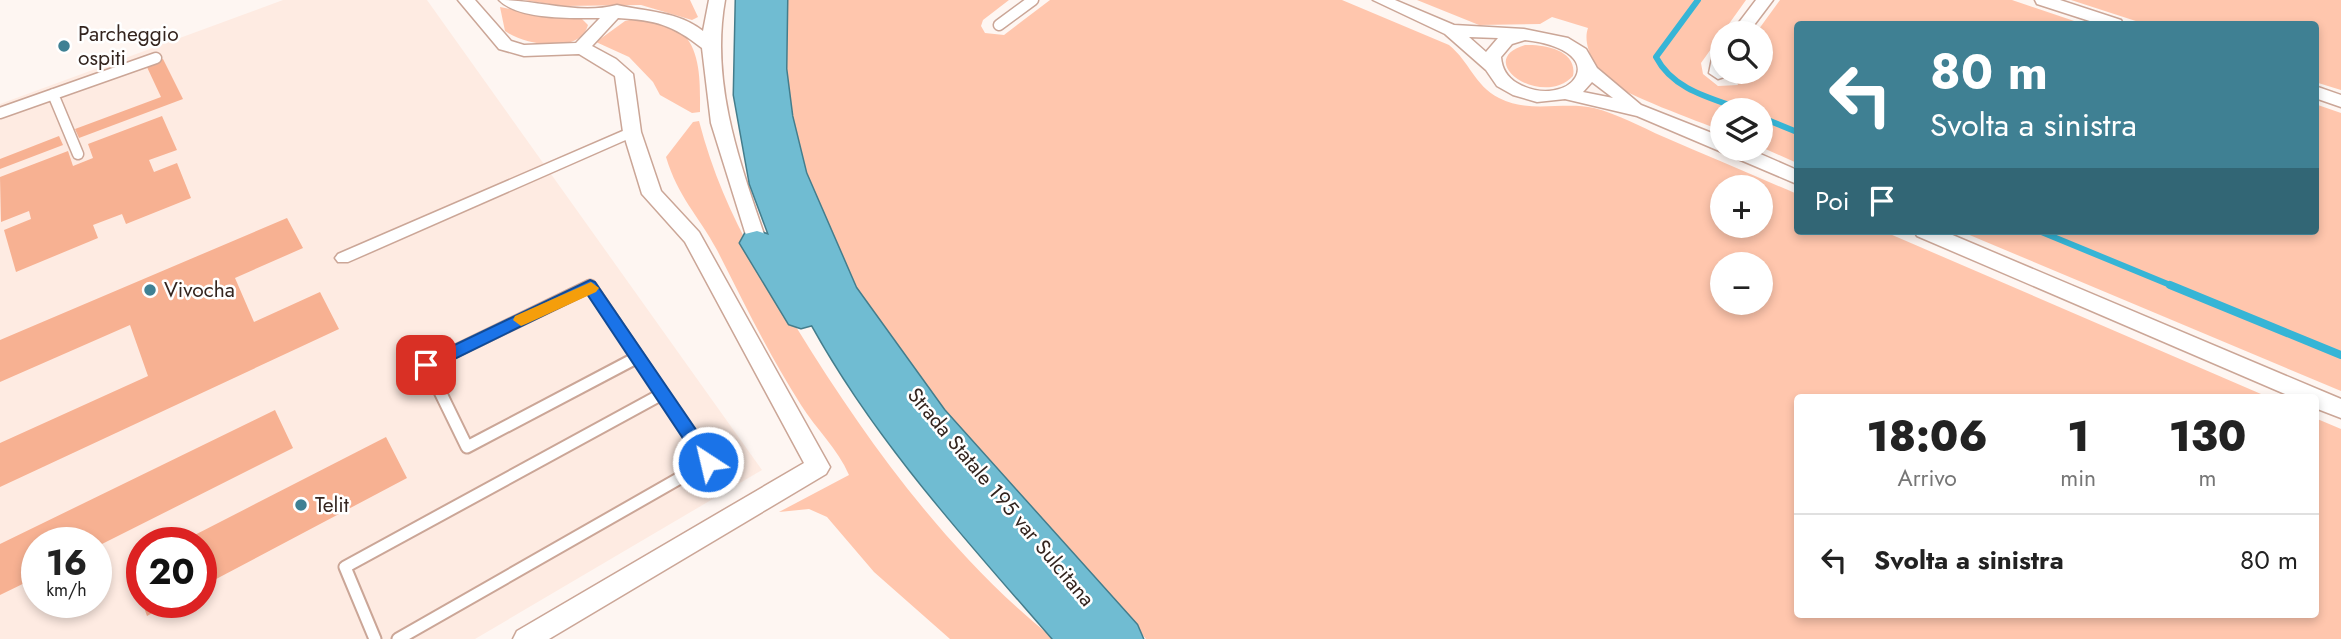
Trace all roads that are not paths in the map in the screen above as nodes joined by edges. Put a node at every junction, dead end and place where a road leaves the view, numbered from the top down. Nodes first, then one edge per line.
1 (466, 0) edge
2 (507, 0) edge
3 (717, 0) edge
4 (750, 0) edge
5 (773, 0) edge
6 (1034, 0) edge
7 (1381, 0) edge
8 (1765, 0) edge
9 (2043, 0) edge
10 (617, 10) junction
11 (1748, 21) edge
12 (2106, 21) edge
13 (999, 25) dead end
14 (1451, 30) junction
15 (1519, 36) junction
16 (581, 48) junction
17 (713, 48) junction
18 (156, 58) dead end
19 (1492, 66) junction
20 (1589, 71) junction
21 (2319, 93) edge
22 (54, 94) junction
23 (1568, 94) junction
24 (2341, 101) edge
25 (1642, 111) junction
26 (0, 113) edge
27 (632, 132) junction
28 (1710, 139) edge
29 (78, 154) dead end
30 (1760, 161) edge
31 (1794, 176) edge
32 (1933, 235) edge
33 (757, 243) joint
34 (343, 258) dead end
35 (638, 357) junction
36 (663, 394) junction
37 (2305, 394) edge
38 (2319, 400) edge
39 (2341, 409) edge
40 (901, 431) junction
41 (375, 639) edge
42 (398, 639) edge
43 (526, 639) edge
44 (1080, 639) edge
45 (1122, 639) edge

1 - 16 street
2 - 10 street
3 - 17 street
4 - 40 highway, Strada Statale 195 var Sulcitana
5 - 45 highway, Strada Statale 195 var Sulcitana
6 - 13 lane
7 - 14 street
8 - 11 street
9 - 12 street
10 - 16 street
10 - 17 street
14 - 15 street
14 - 19 street
15 - 19 street
15 - 20 street
16 - 27 street
17 - 33 street
18 - 22 lane
19 - 23 street
20 - 23 street
20 - 25 street
21 - 24 street
22 - 26 lane
22 - 29 lane
23 - 25 street
25 - 28 street
27 - 34 street
27 - 43 street
30 - 31 street
32 - 37 street
33 - 40 highway
35 - 35 lane
35 - 36 lane
36 - 41 lane
36 - 42 lane
38 - 39 street
40 - 44 highway, Strada Statale 195 var Sulcitana

